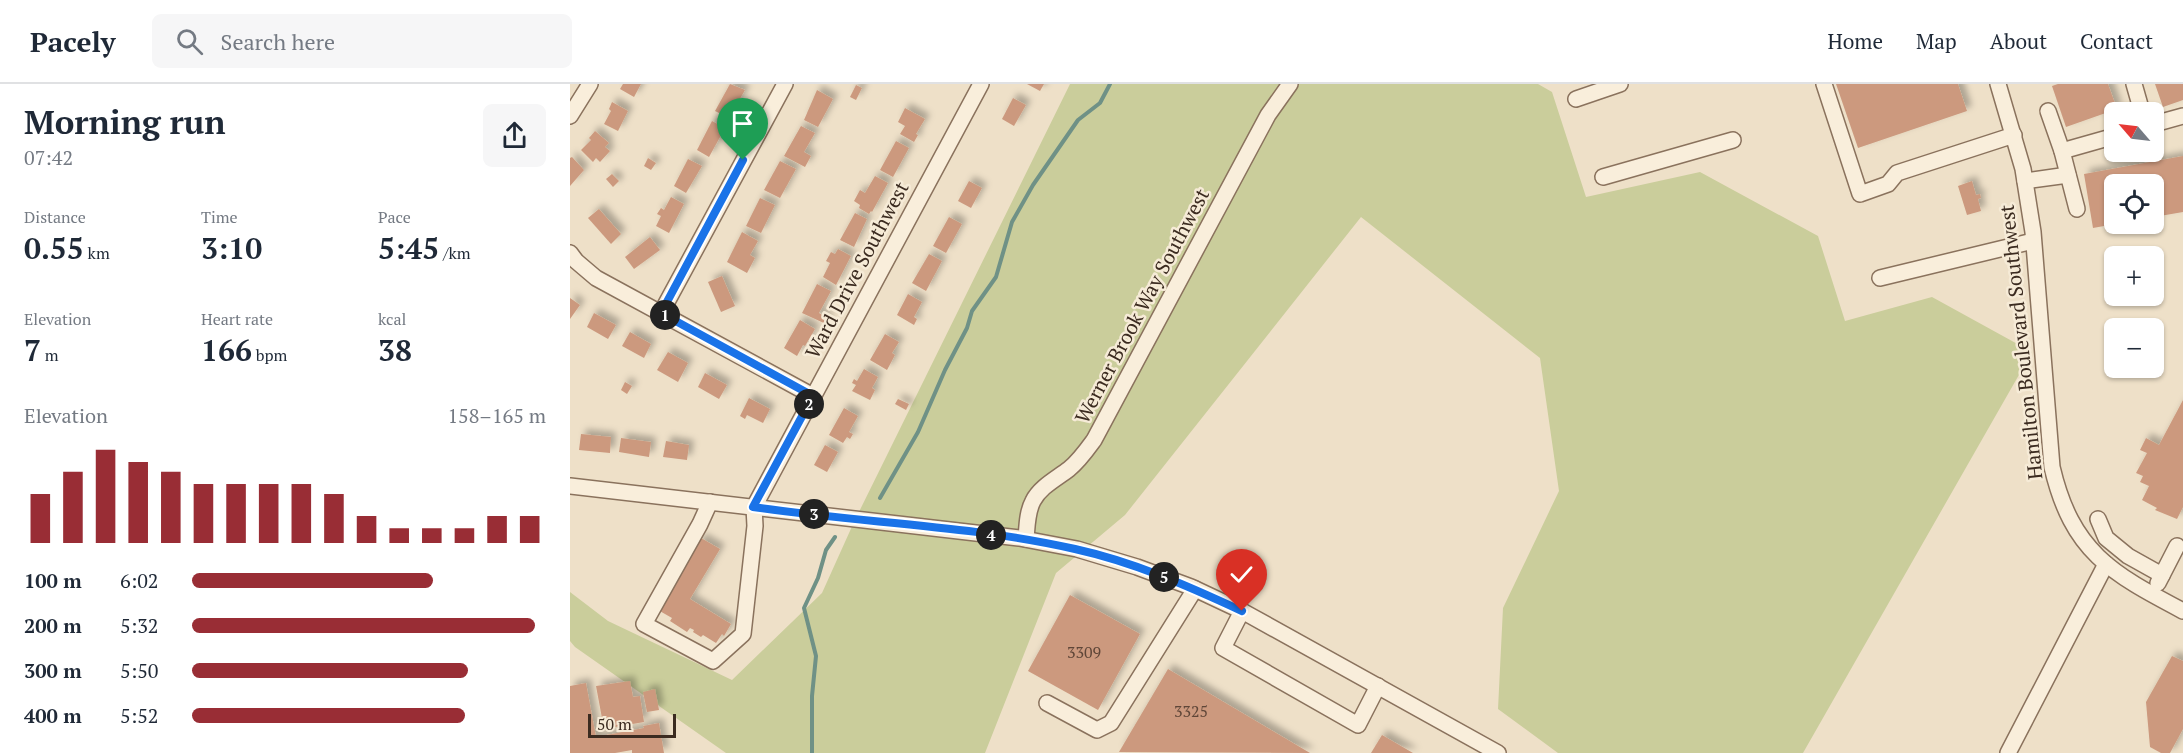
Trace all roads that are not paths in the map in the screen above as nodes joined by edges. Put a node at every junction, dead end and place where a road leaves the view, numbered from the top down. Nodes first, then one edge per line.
1 (590, 84) edge
2 (785, 84) edge
3 (981, 84) edge
4 (1290, 84) edge
5 (1620, 84) edge
6 (1824, 84) edge
7 (1998, 84) edge
8 (2134, 84) edge
9 (1576, 99) dead end
10 (2139, 102) edge
11 (2048, 111) dead end
12 (570, 116) edge
13 (2183, 116) edge
14 (2164, 121) edge
15 (2014, 135) junction
16 (2104, 139) edge
17 (1733, 140) dead end
18 (2062, 151) junction
19 (2068, 175) junction
20 (1603, 177) dead end
21 (2025, 181) junction
22 (2077, 208) dead end
23 (2033, 241) junction
24 (570, 253) edge
25 (1880, 278) dead end
26 (661, 313) junction
27 (813, 396) junction
28 (570, 486) edge
29 (710, 502) junction
30 (753, 507) junction
31 (2098, 519) dead end
32 (1026, 539) junction
33 (2177, 546) dead end
34 (2106, 564) junction
35 (2162, 575) junction
36 (1195, 589) junction
37 (2152, 594) junction
38 (1242, 611) junction
39 (2183, 611) edge
40 (1378, 686) junction
41 (1047, 703) dead end
42 (1498, 753) edge
43 (2008, 753) edge

1 - 12 street
2 - 26 street
3 - 27 street, Ward Drive Southwest
4 - 32 street, Werner Brook Way Southwest
5 - 9 street
6 - 15 street
7 - 15 street, Hamilton Boulevard Southwest
8 - 10 street
11 - 18 street
13 - 14 street
15 - 21 street, Hamilton Boulevard Southwest
16 - 18 street
17 - 20 street
18 - 19 street
19 - 21 street
19 - 22 street
21 - 23 street, Hamilton Boulevard Southwest
23 - 25 street
23 - 34 street, Hamilton Boulevard Southwest
24 - 26 street
26 - 27 street
27 - 30 street, Ward Drive Southwest
28 - 29 street
29 - 30 street
29 - 30 street
30 - 32 street
31 - 35 street
32 - 36 street
33 - 35 street
34 - 37 street, Hamilton Boulevard Southwest
34 - 43 street
35 - 37 street
36 - 38 street
36 - 41 street
37 - 39 street, Hamilton Boulevard Southwest
38 - 40 street
38 - 40 street
40 - 42 street

